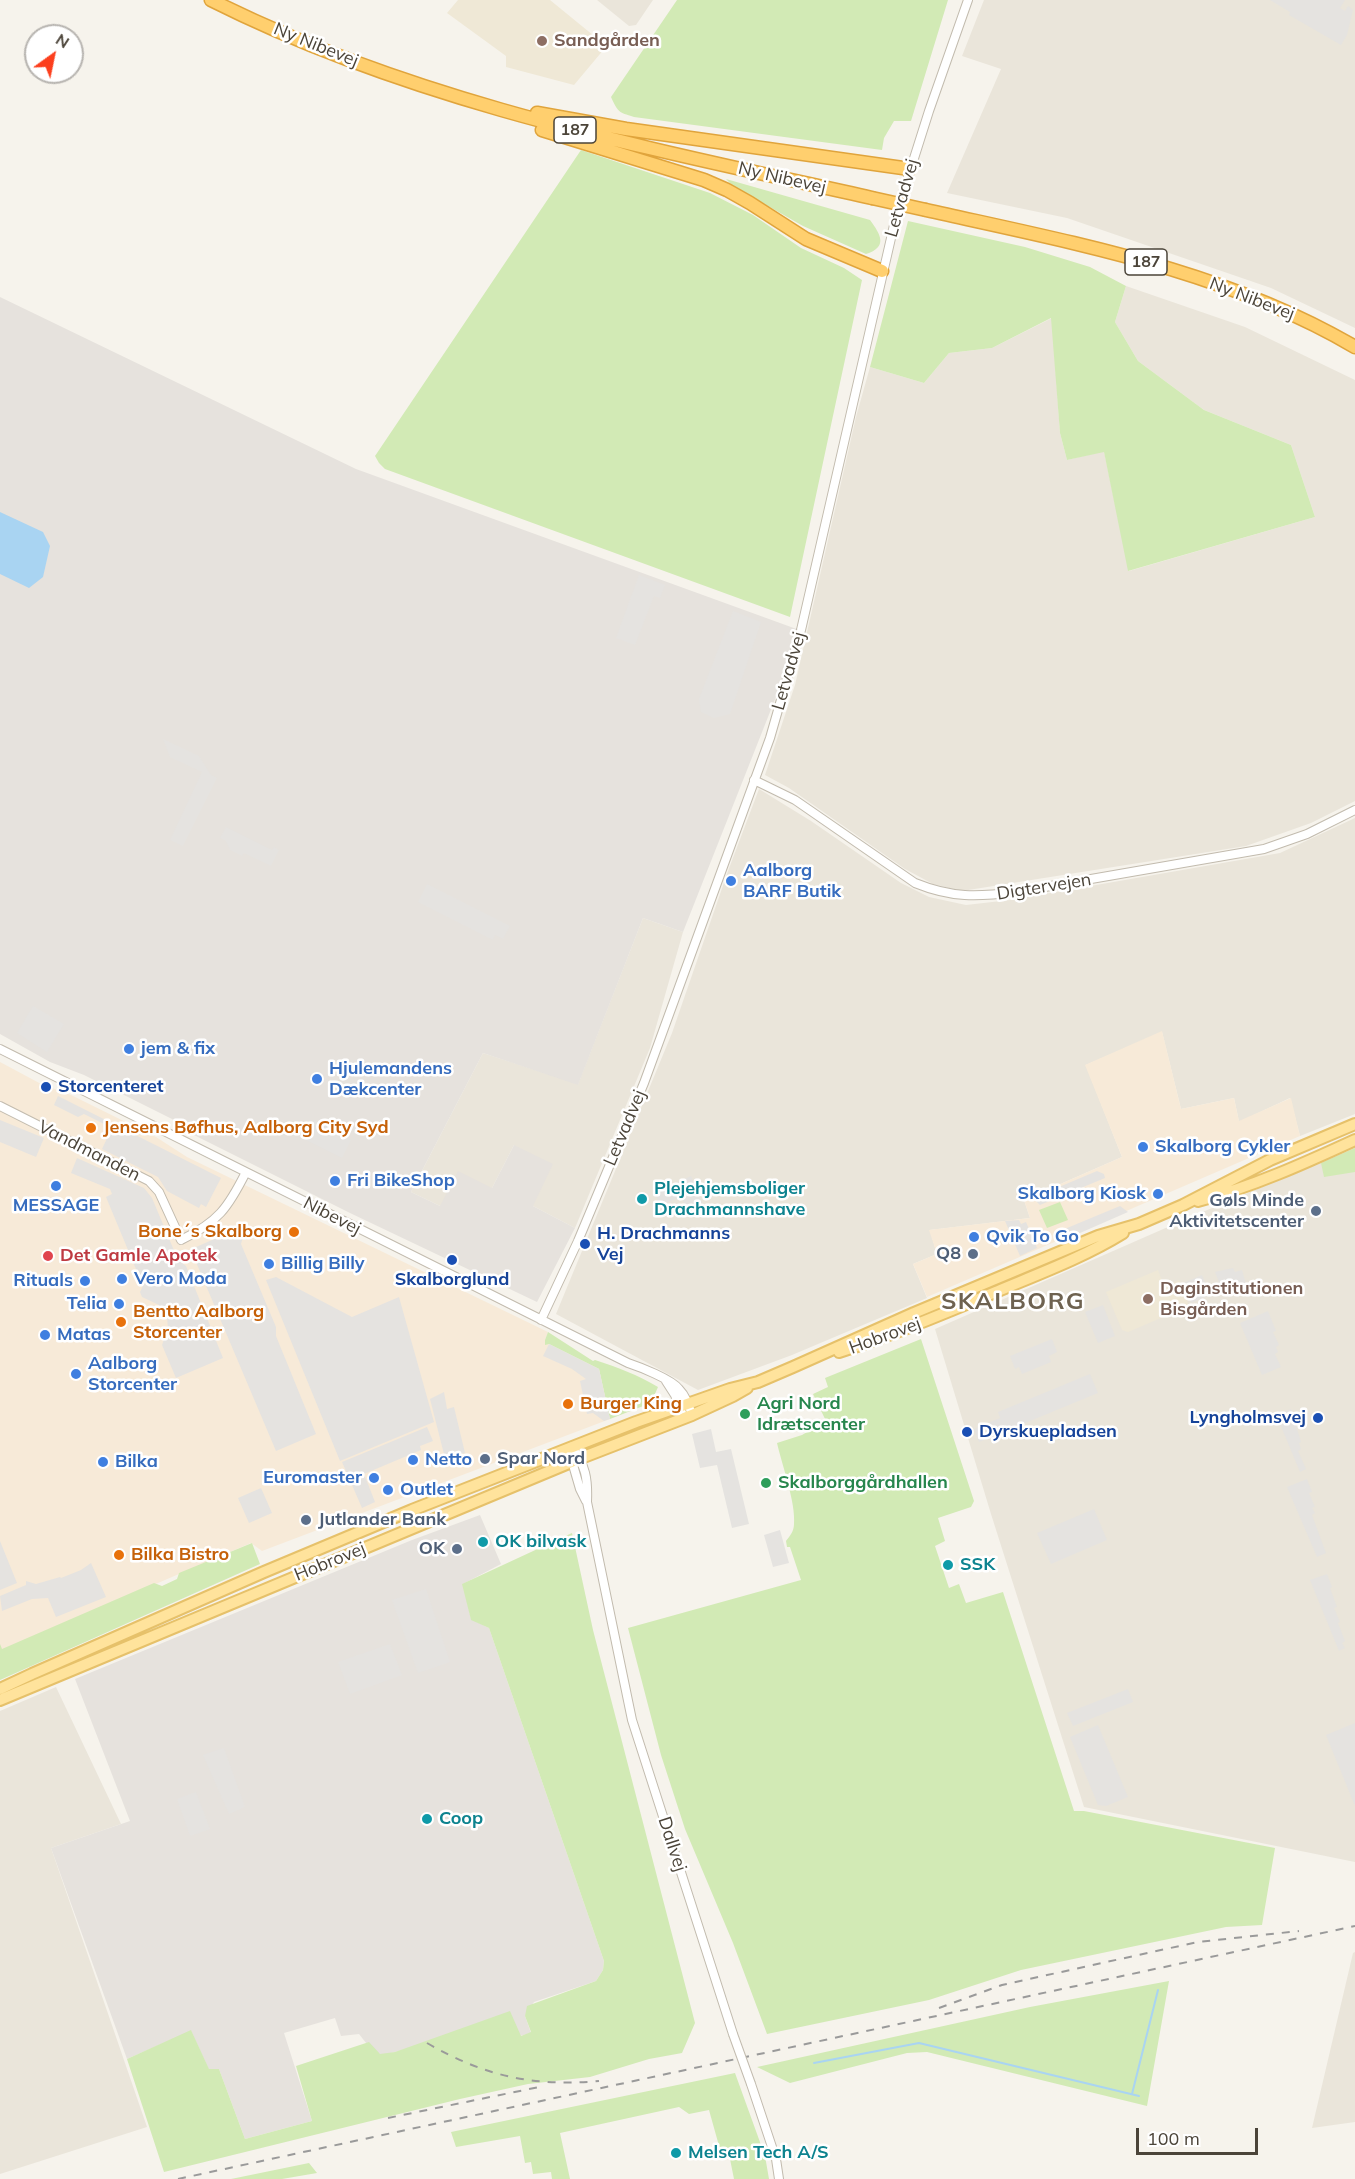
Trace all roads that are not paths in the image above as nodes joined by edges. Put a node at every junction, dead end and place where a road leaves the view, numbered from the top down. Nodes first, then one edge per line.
1 (212, 0) edge
2 (968, 0) edge
3 (440, 90) junction
4 (503, 111) junction
5 (910, 169) junction
6 (882, 271) junction
7 (1355, 347) edge
8 (754, 780) junction
9 (1355, 810) edge
10 (0, 1049) edge
11 (0, 1106) edge
12 (1355, 1124) edge
13 (1355, 1140) edge
14 (246, 1172) junction
15 (1183, 1205) junction
16 (541, 1320) junction
17 (758, 1382) junction
18 (684, 1405) junction
19 (688, 1416) junction
20 (571, 1447) junction
21 (576, 1460) junction
22 (0, 1689) edge
23 (0, 1700) edge
24 (779, 2179) edge

1 - 3 highway, Ny Nibevej / 187
2 - 5 street, Letvadvej
3 - 4 highway, Ny Nibevej / 187
3 - 5 highway
4 - 6 highway
4 - 7 highway, Ny Nibevej / 187, bridge
5 - 6 street, Letvadvej
6 - 8 street, Letvadvej
8 - 9 street, Digtervejen
8 - 16 street, Letvadvej
10 - 14 street, Nibevej
11 - 14 street, Vandmanden
12 - 15 main road, Hobrovej
13 - 15 main road, Hobrovej
14 - 16 street, Nibevej
15 - 17 main road, Hobrovej
16 - 18 street, Nibevej
17 - 18 main road, Hobrovej
17 - 19 main road, Hobrovej
18 - 19 street, Nibevej
18 - 20 main road, Hobrovej
19 - 21 main road, Hobrovej
20 - 21 street, Dallvej
20 - 22 main road, Hobrovej
21 - 23 main road, Hobrovej
21 - 24 street, Dallvej, bridge

